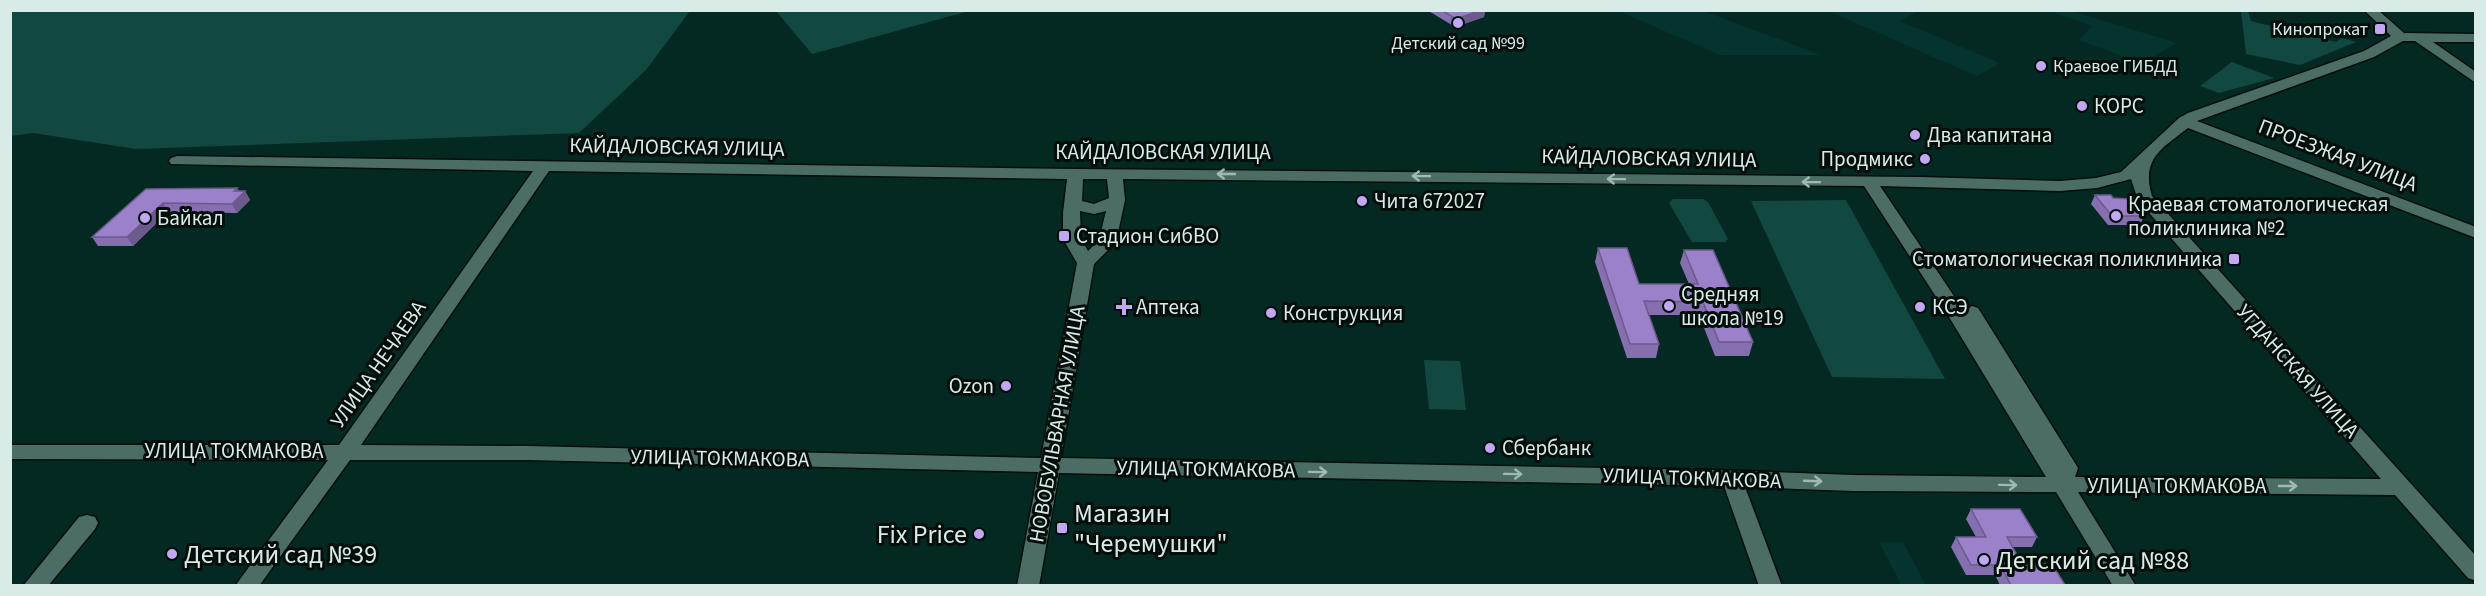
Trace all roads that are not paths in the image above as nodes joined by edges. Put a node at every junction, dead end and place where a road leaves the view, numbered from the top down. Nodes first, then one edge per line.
1 (2370, 10) edge
2 (2400, 37) junction
3 (2418, 37) junction
4 (2475, 38) edge
5 (2475, 79) edge
6 (2184, 121) junction
7 (177, 161) dead end
8 (2143, 162) junction
9 (544, 167) junction
10 (1115, 173) junction
11 (1076, 174) junction
12 (1870, 183) junction
13 (1073, 196) junction
14 (1118, 196) junction
15 (2475, 232) edge
16 (1086, 263) junction
17 (1972, 312) dead end
18 (346, 451) junction
19 (10, 452) edge
20 (1050, 465) junction
21 (1732, 479) junction
22 (2062, 485) junction
23 (2401, 487) junction
24 (87, 523) dead end
25 (2475, 572) edge
26 (34, 585) edge
27 (246, 585) edge
28 (1028, 585) edge
29 (1772, 585) edge
30 (2125, 585) edge

1 - 2 street
2 - 3 street
2 - 6 street
3 - 4 street
3 - 5 street
6 - 8 street, КАЙДАЛОВСКАЯ УЛИЦА
6 - 15 street, ПРОЕЗЖАЯ УЛИЦА
7 - 9 street, КАЙДАЛОВСКАЯ УЛИЦА
8 - 12 street, КАЙДАЛОВСКАЯ УЛИЦА
8 - 23 street, УГДАНСКАЯ УЛИЦА
9 - 11 street, КАЙДАЛОВСКАЯ УЛИЦА
9 - 18 street, УЛИЦА НЕЧАЕВА
10 - 11 street, КАЙДАЛОВСКАЯ УЛИЦА
12 -> 10 street, КАЙДАЛОВСКАЯ УЛИЦА
10 - 14 street
11 - 13 street
12 - 22 street
13 - 14 street
13 - 14 street
13 - 16 street
14 - 16 street
16 - 20 street, НОВОБУЛЬВАРНАЯ УЛИЦА
17 - 22 street
18 - 19 street, УЛИЦА ТОКМАКОВА
18 - 20 street, УЛИЦА ТОКМАКОВА
18 - 27 street, УЛИЦА НЕЧАЕВА
20 -> 21 street, УЛИЦА ТОКМАКОВА
20 - 28 street, НОВОБУЛЬВАРНАЯ УЛИЦА
21 -> 22 street, УЛИЦА ТОКМАКОВА
21 - 29 street
22 -> 23 street, УЛИЦА ТОКМАКОВА
22 - 30 street
23 - 25 street, УГДАНСКАЯ УЛИЦА
24 - 26 street

